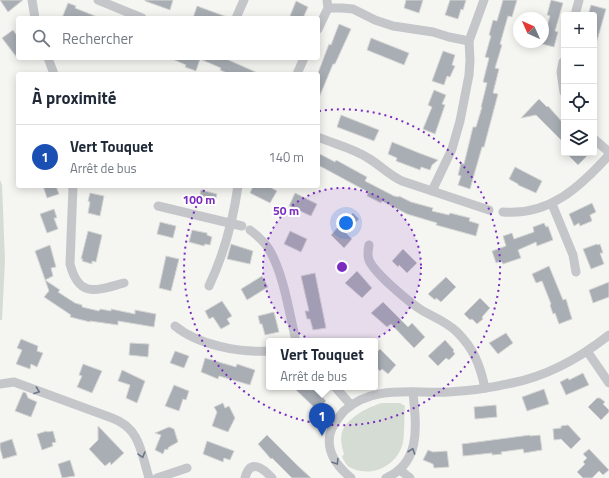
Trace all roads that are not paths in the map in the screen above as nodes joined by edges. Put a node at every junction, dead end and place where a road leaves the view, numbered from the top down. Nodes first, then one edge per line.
1 (32, 0) edge
2 (98, 0) edge
3 (244, 0) edge
4 (484, 0) edge
5 (579, 0) edge
6 (327, 4) edge
7 (576, 12) edge
8 (35, 16) edge
9 (137, 16) edge
10 (237, 16) edge
11 (320, 24) edge
12 (469, 41) junction
13 (49, 60) edge
14 (303, 60) edge
15 (53, 72) edge
16 (297, 72) edge
17 (320, 138) edge
18 (597, 142) edge
19 (609, 152) edge
20 (609, 155) edge
21 (73, 188) edge
22 (238, 188) edge
23 (432, 191) junction
24 (552, 204) junction
25 (158, 206) dead end
26 (489, 210) dead end
27 (503, 212) dead end
28 (231, 223) junction
29 (368, 245) dead end
30 (576, 272) dead end
31 (124, 283) dead end
32 (209, 286) dead end
33 (175, 326) dead end
34 (609, 335) edge
35 (295, 338) edge
36 (266, 351) edge
37 (587, 351) junction
38 (609, 383) edge
39 (0, 384) edge
40 (485, 388) junction
41 (338, 390) edge
42 (413, 392) junction
43 (351, 405) junction
44 (188, 468) dead end
45 (400, 470) junction
46 (149, 478) edge
47 (157, 478) edge
48 (245, 478) edge
49 (272, 478) edge
50 (351, 478) edge
51 (386, 478) edge
52 (410, 478) edge

1 - 8 street
2 - 9 street
3 - 10 street
4 - 12 street
5 - 7 street
6 - 11 street
6 - 12 street
12 - 23 street
13 - 15 street
14 - 16 street
17 - 23 street
18 - 19 street
20 - 24 street
21 - 31 street
22 - 28 street
23 - 26 street
24 - 27 street
24 - 30 street
25 - 28 street
28 - 32 street
28 - 35 street
29 - 40 street
33 - 36 street
34 - 37 street
37 - 38 street
37 - 40 street
39 -> 46 street
40 - 42 street
41 - 43 street
42 - 43 street
45 -> 42 street
43 -> 50 street
44 - 47 street
45 - 51 street
45 - 52 street
48 - 49 street

